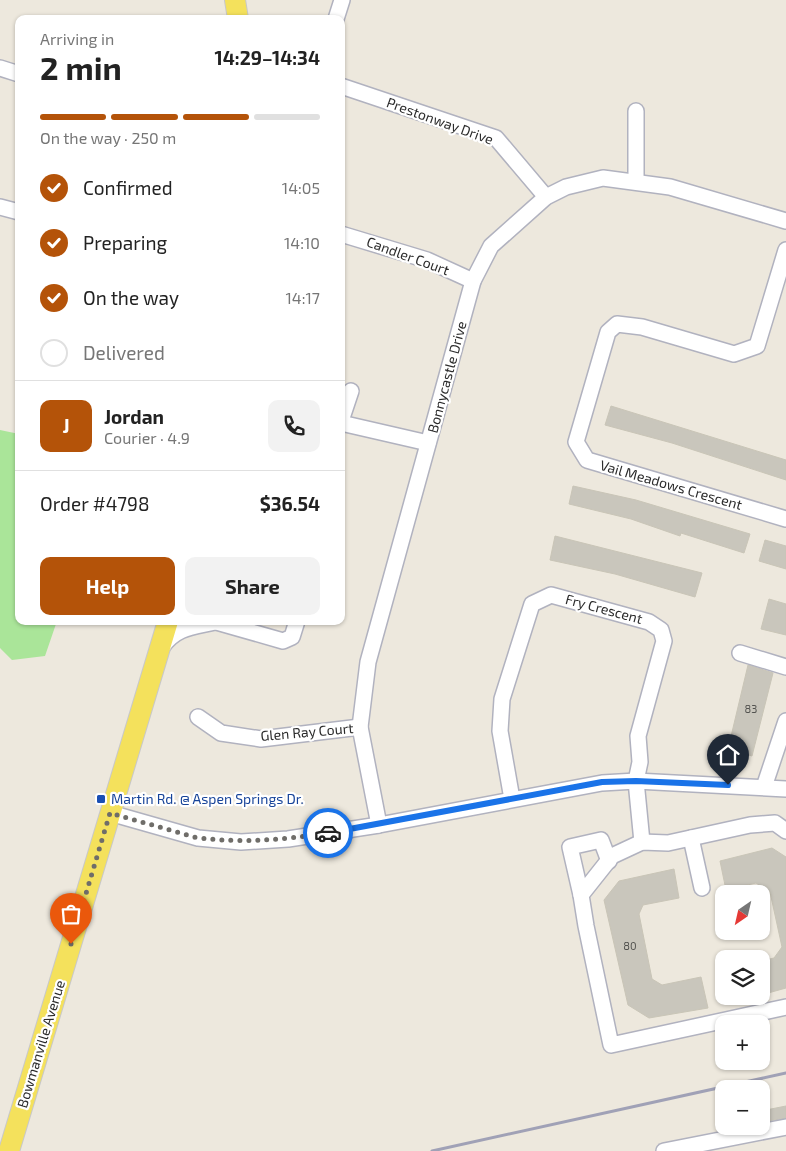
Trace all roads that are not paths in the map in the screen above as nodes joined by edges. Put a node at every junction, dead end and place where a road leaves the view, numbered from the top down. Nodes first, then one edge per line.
1 (235, 0) edge
2 (342, 0) edge
3 (237, 15) edge
4 (337, 15) edge
5 (0, 68) edge
6 (15, 73) edge
7 (345, 87) edge
8 (636, 111) dead end
9 (636, 181) junction
10 (546, 198) junction
11 (0, 207) edge
12 (15, 211) edge
13 (786, 221) edge
14 (345, 235) edge
15 (786, 250) edge
16 (474, 281) junction
17 (351, 391) dead end
18 (345, 410) edge
19 (345, 423) edge
20 (428, 443) junction
21 (786, 519) edge
22 (167, 625) edge
23 (202, 625) edge
24 (227, 625) edge
25 (296, 625) edge
26 (740, 652) dead end
27 (159, 653) junction
28 (786, 667) edge
29 (198, 717) dead end
30 (786, 721) edge
31 (360, 727) junction
32 (636, 781) junction
33 (764, 787) junction
34 (786, 789) edge
35 (512, 799) junction
36 (110, 813) junction
37 (379, 825) junction
38 (786, 831) edge
39 (692, 838) junction
40 (642, 842) junction
41 (608, 860) junction
42 (702, 888) dead end
43 (581, 895) junction
44 (786, 1007) edge
45 (786, 1127) edge
46 (9, 1151) edge
47 (664, 1151) edge

1 - 3 main road
2 - 4 street
5 - 6 street
7 - 10 street, Prestonway Drive
8 - 9 street
9 - 10 street, Bonnycastle Drive
9 - 13 street, Bonnycastle Drive
10 - 16 street, Bonnycastle Drive
11 - 12 street
14 - 16 street, Candler Court
15 - 21 street, Vail Meadows Crescent
16 - 20 street, Bonnycastle Drive
17 - 18 street
19 - 20 street
20 - 31 street, Bonnycastle Drive
22 - 27 main road, Bowmanville Avenue
23 - 27 street
24 - 25 street
26 - 28 street
27 - 36 main road, Bowmanville Avenue
29 - 31 street, Glen Ray Court
30 - 33 street
31 - 37 street, Bonnycastle Drive
32 - 33 street
32 - 35 street
32 - 35 street, Fry Crescent
32 - 40 street
33 - 34 street
35 - 37 street
36 - 37 street
36 - 46 main road, Bowmanville Avenue
38 - 39 street
39 - 40 street
39 - 42 street
40 - 41 street
41 - 43 street
41 - 43 street
43 - 44 street
45 - 47 street

